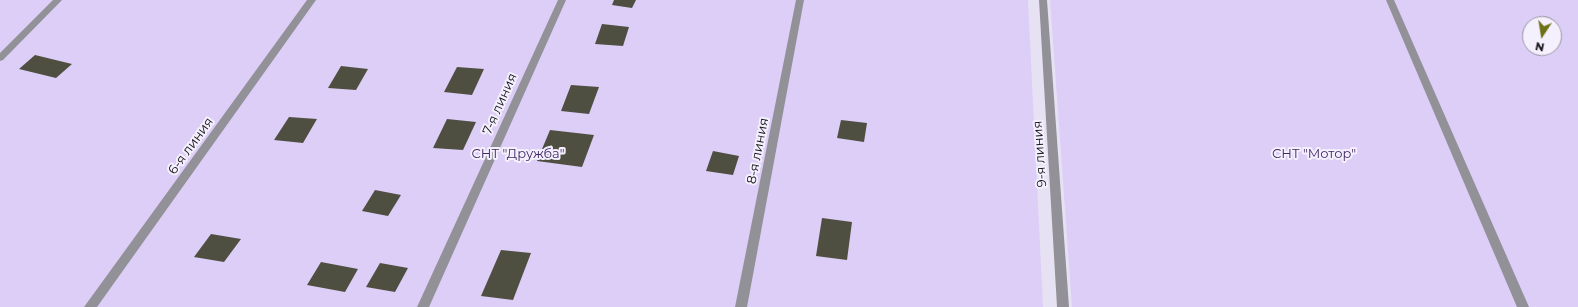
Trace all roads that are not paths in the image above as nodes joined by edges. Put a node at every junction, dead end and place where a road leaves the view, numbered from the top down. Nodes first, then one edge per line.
1 (58, 0) edge
2 (312, 0) edge
3 (562, 0) edge
4 (800, 0) edge
5 (1043, 0) edge
6 (1390, 0) edge
7 (0, 58) edge
8 (90, 307) edge
9 (422, 307) edge
10 (741, 307) edge
11 (1063, 307) edge
12 (1523, 307) edge

1 - 7 lane
2 - 8 lane, 6-я линия
3 - 9 lane, 7-я линия
4 - 10 lane, 8-я линия
5 - 11 lane, 9-я линия
6 - 12 lane

